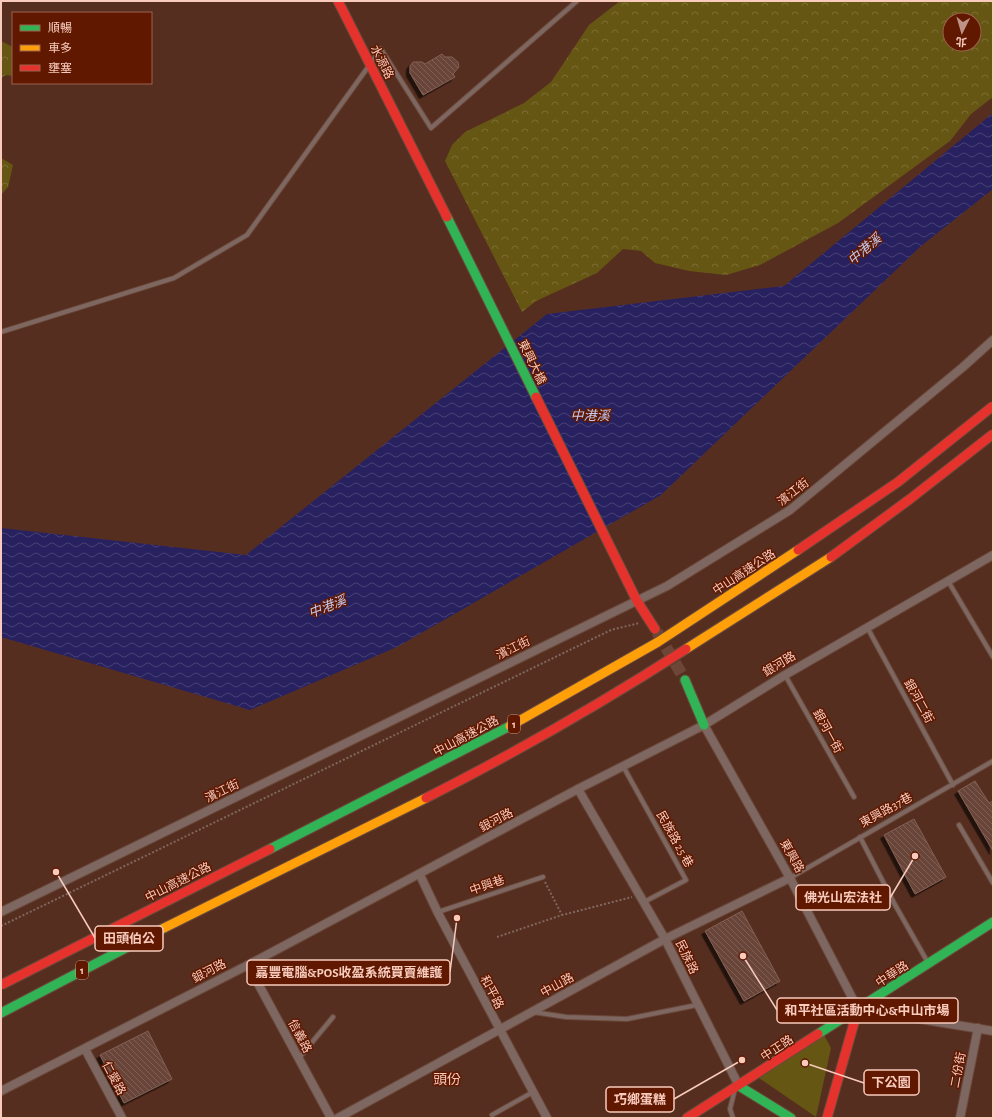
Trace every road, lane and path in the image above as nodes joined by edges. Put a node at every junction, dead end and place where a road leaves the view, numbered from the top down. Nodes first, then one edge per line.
1 (338, 1) edge
2 (577, 1) edge
3 (370, 64) junction
4 (406, 134) joint
5 (1, 332) edge
6 (993, 340) edge
7 (993, 406) edge
8 (993, 434) edge
9 (993, 555) edge
10 (948, 581) junction
11 (637, 601) junction
12 (649, 619) junction
13 (867, 627) junction
14 (656, 629) tunnel mouth
15 (993, 657) edge
16 (784, 675) junction
17 (685, 680) tunnel mouth
18 (704, 725) junction
19 (993, 761) edge
20 (623, 766) junction
21 (953, 785) junction
22 (578, 790) junction
23 (854, 797) dead end
24 (959, 825) dead end
25 (860, 837) junction
26 (420, 875) junction
27 (543, 877) joint
28 (790, 878) junction
29 (993, 883) edge
30 (639, 895) junction
31 (644, 902) junction
32 (1, 912) edge
33 (438, 913) junction
34 (562, 915) junction
35 (993, 922) edge
36 (1, 926) edge
37 (497, 937) dead end
38 (665, 939) junction
39 (929, 964) junction
40 (248, 965) junction
41 (1, 985) edge
42 (697, 1005) junction
43 (858, 1009) junction
44 (533, 1012) junction
45 (1, 1013) edge
46 (333, 1017) dead end
47 (978, 1028) junction
48 (499, 1031) junction
49 (993, 1031) edge
50 (85, 1049) junction
51 (299, 1058) junction
52 (739, 1086) junction
53 (1, 1091) edge
54 (533, 1092) junction
55 (492, 1115) dead end
56 (122, 1118) edge
57 (331, 1118) edge
58 (338, 1118) edge
59 (547, 1118) edge
60 (687, 1118) edge
61 (732, 1118) edge
62 (791, 1118) edge
63 (827, 1118) edge
64 (960, 1118) edge

1 - 3 main road, 水源路
2 - 3 lane
3 - 4 main road, 水源路
3 - 5 lane
4 - 11 main road, 東興大橋
6 - 11 street, 濱江街
7 - 41 main road, 中山高速公路 / 1, bridge
8 - 45 main road, 1, bridge
9 - 10 street, 銀河路
10 - 13 street, 銀河路
10 - 15 lane
11 - 12 main road, 東興大橋
11 - 32 street, 濱江街
12 - 14 main road, 東興大橋
12 - 36 path
13 - 16 street, 銀河路
13 - 21 lane, 銀河二街
16 - 18 street, 銀河路
16 - 23 lane, 銀河一街
17 - 18 main road, 東興路
18 - 20 street, 銀河路
18 - 28 street, 東興路
19 - 21 lane, 東興路37巷
20 - 22 street, 銀河路
20 - 31 lane, 民族路 25 巷
21 - 25 lane, 東興路37巷
22 - 26 street, 銀河路
22 - 30 street, 民族路
24 - 29 lane
25 - 28 lane, 東興路37巷
25 - 39 lane
26 - 33 street, 和平路
26 - 40 street, 銀河路
27 - 33 lane, 中興巷
27 - 34 path
28 - 38 street, 中山路
28 - 43 street, 東興路
30 - 31 street, 民族路
30 - 34 path
31 - 38 street, 民族路
33 - 48 street, 和平路
34 - 37 path
35 - 39 main road, 中華路
38 - 42 street, 民族路
38 - 44 street, 中山路
39 - 43 main road, 中華路
40 - 50 street, 銀河路
40 - 51 street, 信義路
42 - 44 lane
42 - 52 street, 民族路
43 - 47 street
43 - 52 main road, 中正路
43 - 63 main road
44 - 48 street, 中山路
46 - 51 lane
47 - 49 street
47 - 64 street, 二份街
48 - 54 street, 和平路
48 - 58 street, 中山路
50 - 53 street, 銀河路
50 - 56 street, 仁愛路
51 - 57 street, 信義路
52 - 60 main road, 中正路
52 - 61 lane
52 - 62 main road
54 - 55 lane
54 - 59 street, 和平路

